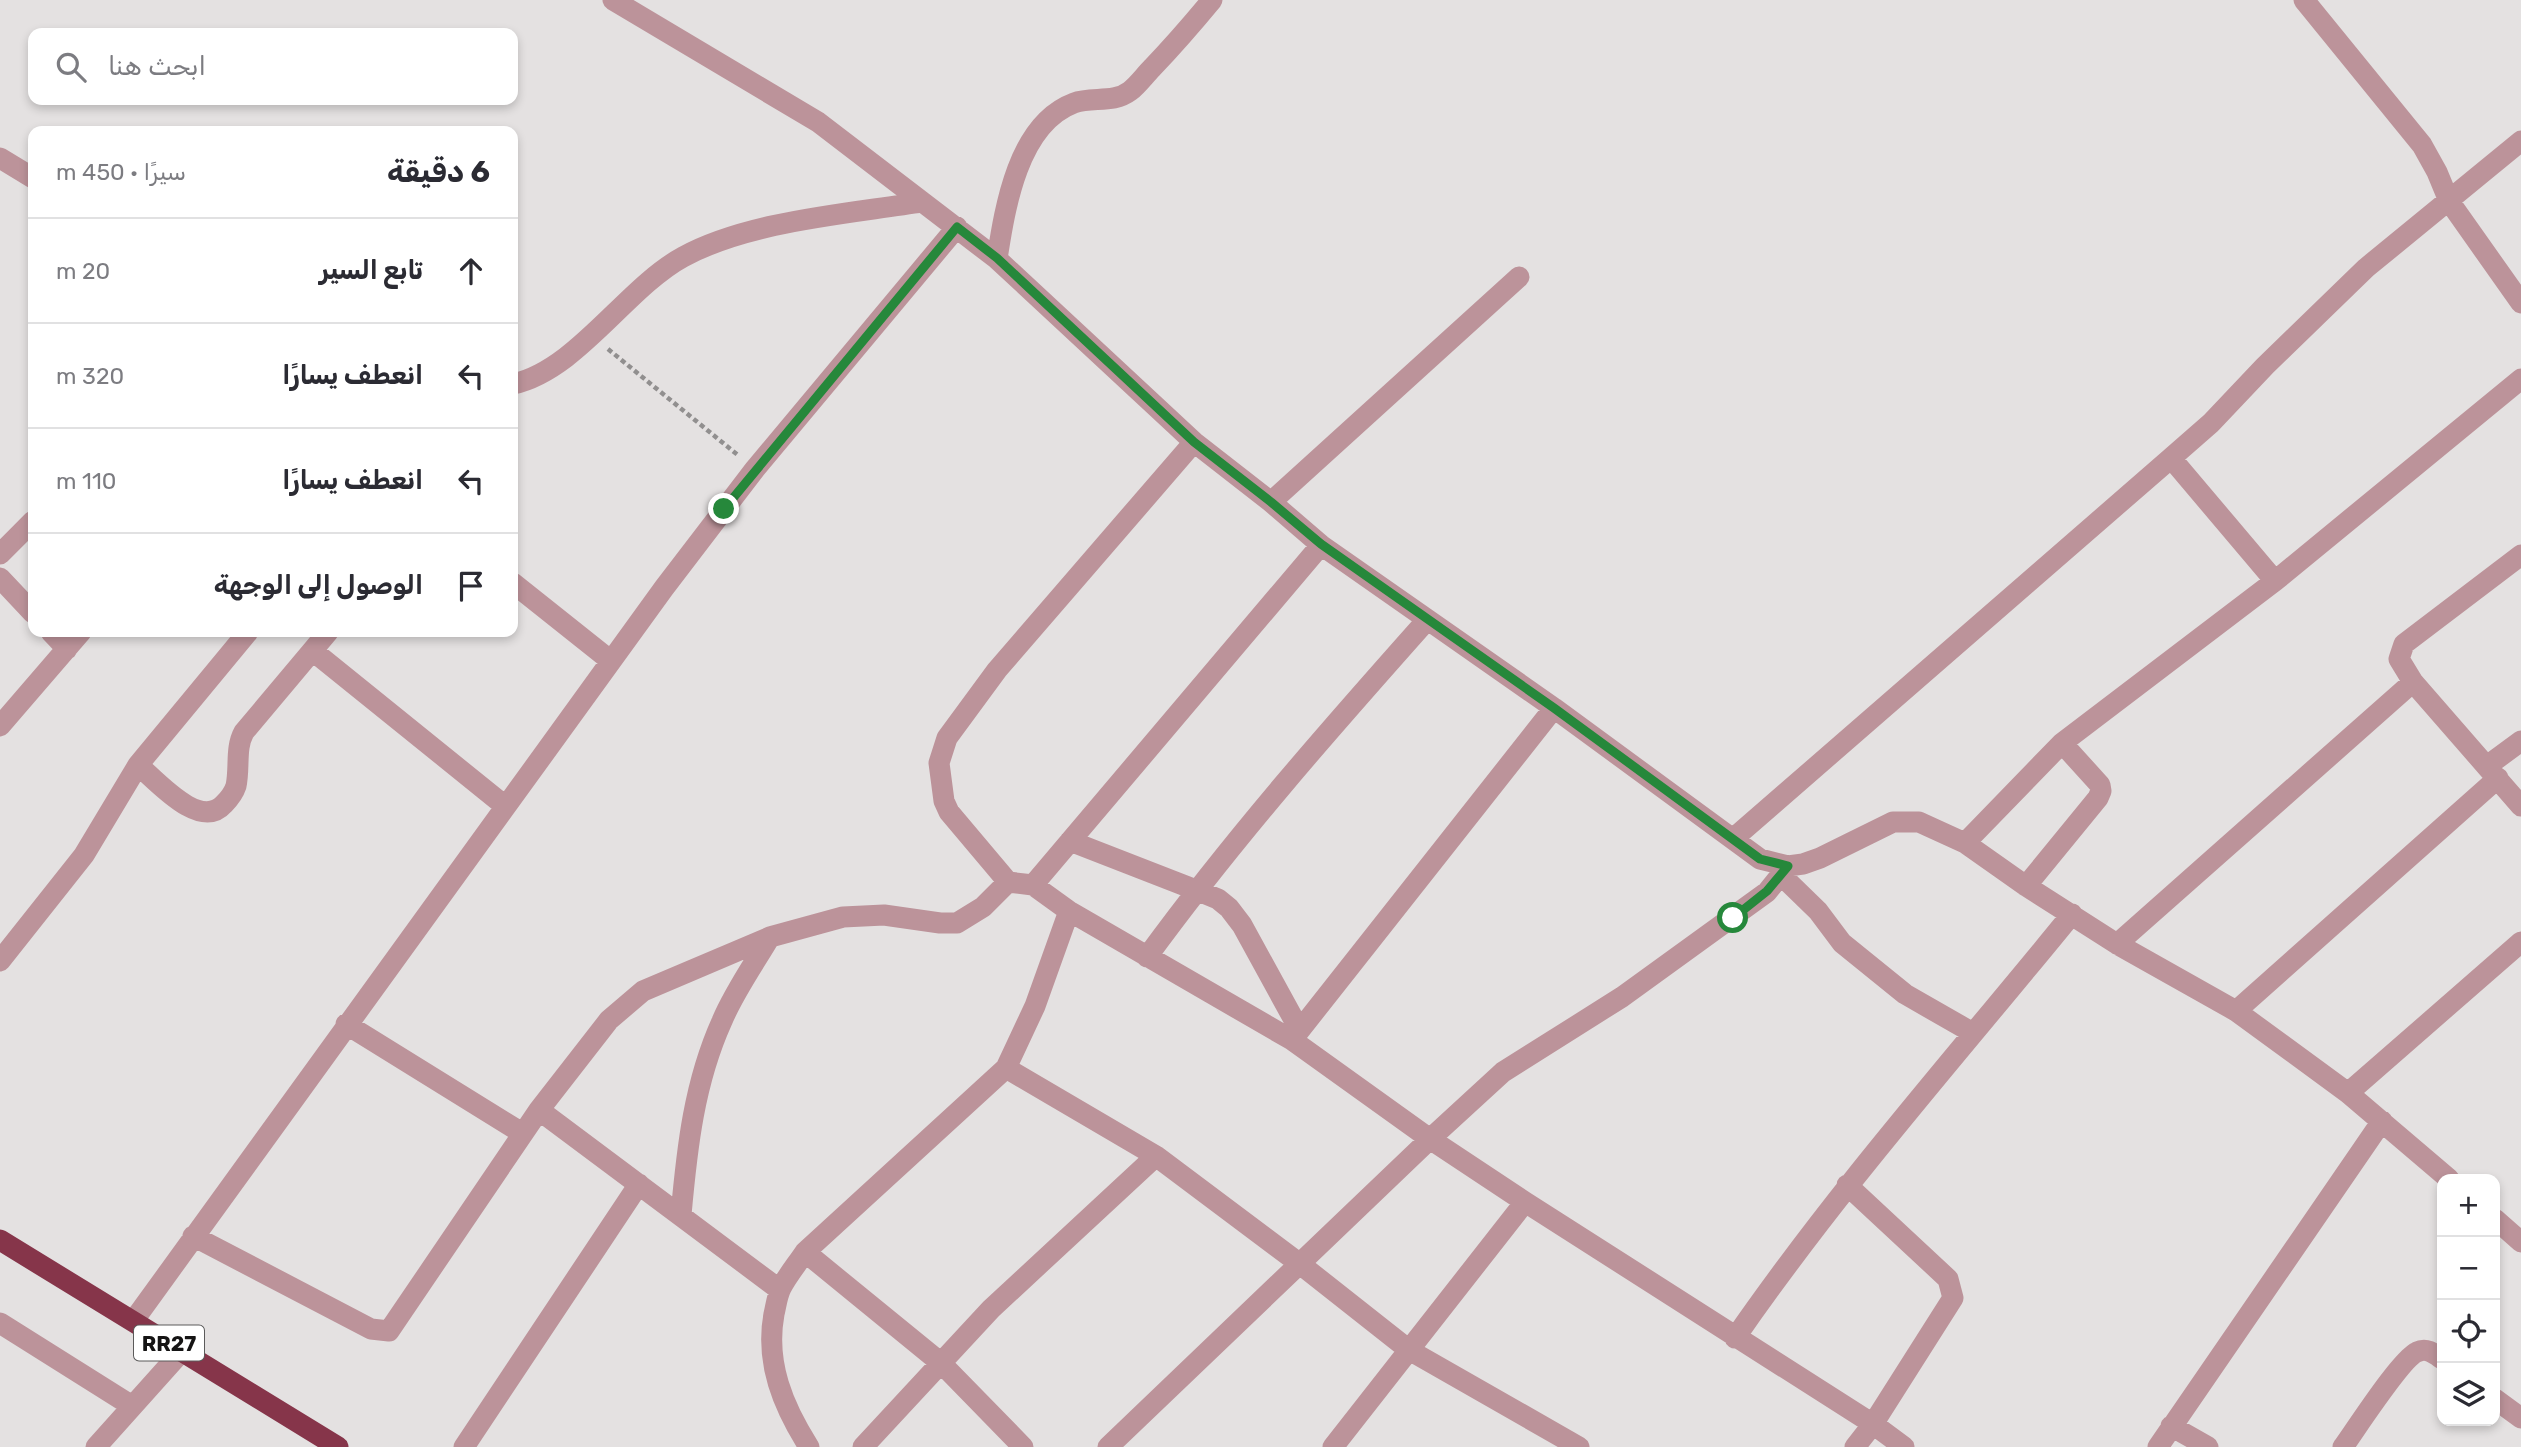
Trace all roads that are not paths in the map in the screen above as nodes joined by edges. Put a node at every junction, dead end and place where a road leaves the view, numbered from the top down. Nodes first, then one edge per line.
1 (613, 0) edge
2 (1212, 0) edge
3 (2304, 0) edge
4 (2521, 141) edge
5 (0, 158) edge
6 (28, 175) edge
7 (2449, 201) junction
8 (922, 202) junction
9 (957, 227) junction
10 (997, 258) junction
11 (1519, 277) dead end
12 (2521, 303) edge
13 (2521, 379) edge
14 (518, 382) edge
15 (1194, 442) junction
16 (2171, 458) junction
17 (1271, 502) junction
18 (28, 526) edge
19 (1321, 544) junction
20 (0, 554) edge
21 (2521, 555) edge
22 (0, 578) edge
23 (2275, 581) junction
24 (518, 587) edge
25 (28, 608) edge
26 (1427, 620) junction
27 (55, 637) edge
28 (77, 637) edge
29 (244, 637) edge
30 (324, 637) edge
31 (66, 649) junction
32 (313, 651) junction
33 (611, 661) junction
34 (2413, 681) junction
35 (1554, 708) junction
36 (2, 721) edge
37 (2521, 741) edge
38 (2062, 743) junction
39 (138, 765) junction
40 (2492, 772) junction
41 (505, 806) junction
42 (2521, 806) edge
43 (1734, 838) junction
44 (1070, 841) junction
45 (1965, 843) junction
46 (1785, 871) junction
47 (1008, 882) junction
48 (1033, 885) junction
49 (2026, 886) junction
50 (1196, 890) junction
51 (1069, 911) junction
52 (2072, 914) junction
53 (770, 937) junction
54 (2521, 942) edge
55 (2116, 944) junction
56 (1147, 957) junction
57 (0, 961) edge
58 (2236, 1011) junction
59 (346, 1024) junction
60 (1973, 1033) junction
61 (1295, 1035) junction
62 (1006, 1068) junction
63 (2348, 1093) junction
64 (539, 1110) junction
65 (2382, 1121) junction
66 (522, 1133) junction
67 (1430, 1139) junction
68 (1156, 1156) junction
69 (2443, 1174) edge
70 (639, 1184) junction
71 (1847, 1185) junction
72 (1525, 1202) junction
73 (681, 1215) junction
74 (2500, 1223) edge
75 (192, 1236) junction
76 (0, 1240) edge
77 (2521, 1242) edge
78 (805, 1252) junction
79 (1300, 1264) junction
80 (780, 1290) junction
81 (134, 1320) junction
82 (0, 1323) edge
83 (1735, 1338) junction
84 (1409, 1350) junction
85 (182, 1351) junction
86 (2437, 1356) edge
87 (941, 1363) junction
88 (2500, 1402) edge
89 (132, 1406) junction
90 (2521, 1418) edge
91 (1873, 1424) junction
92 (2171, 1426) junction
93 (96, 1447) edge
94 (338, 1447) edge
95 (464, 1447) edge
96 (809, 1447) edge
97 (863, 1447) edge
98 (1023, 1447) edge
99 (1108, 1447) edge
100 (1333, 1447) edge
101 (1579, 1447) edge
102 (1855, 1447) edge
103 (1904, 1447) edge
104 (2158, 1447) edge
105 (2208, 1447) edge
106 (2343, 1447) edge

1 - 8 street
2 - 10 street
3 - 7 street
4 - 7 street
5 - 6 street
7 - 12 street
7 - 16 street
8 - 9 street
8 - 14 street
9 - 10 street
9 - 33 street
10 - 15 street
11 - 17 street
13 - 23 street
15 - 17 street
15 - 47 street
16 - 23 street
16 - 43 street
17 - 19 street
18 - 20 street
19 - 26 street
19 - 44 street
21 - 34 street
22 - 25 street
23 - 38 street
24 - 33 street
26 - 35 street
26 - 50 street
27 - 31 street
28 - 31 street
29 - 39 street
30 - 32 street
31 - 36 street
32 - 39 street
32 - 41 street
33 - 41 street
34 - 40 street
34 - 55 street
35 - 43 street
35 - 61 street
37 - 40 street
38 - 45 street
38 - 49 street
39 - 57 street
40 - 42 street
40 - 58 street
41 - 59 street
43 - 46 street
44 - 48 street
44 - 50 street
45 - 46 street
45 - 49 street
46 - 60 street
46 - 67 street
47 - 48 street
47 - 53 street
48 - 51 street
49 - 52 street
50 - 56 street
50 - 61 street
51 - 56 street
51 - 62 street
52 - 55 street
52 - 60 street
53 - 64 street
53 - 73 street
54 - 63 street
55 - 58 street
56 - 61 street
58 - 63 street
59 - 66 street
59 - 75 street
60 - 71 street
61 - 67 street
62 - 68 street
62 - 78 street
63 - 65 street
64 - 66 street
64 - 70 street
65 - 69 street
65 - 92 street
66 - 75 street
67 - 72 street
67 - 79 street
68 - 79 street
68 - 87 street
70 - 73 street
70 - 95 street
71 - 83 street
71 - 91 street
72 - 83 street
72 - 84 street
73 - 80 street
74 - 77 street
75 - 81 street
76 - 81 highway, RR27
78 - 80 street
78 - 87 street
79 - 84 street
79 - 99 street
80 - 96 street
81 - 85 highway, RR27
82 - 89 street
83 - 91 street
84 - 100 street
84 - 101 street
85 - 89 street
85 - 94 highway, RR27
86 - 106 street
87 - 97 street
87 - 98 street
88 - 90 street
89 - 93 street
91 - 102 street
91 - 103 street
92 - 104 street
92 - 105 street

